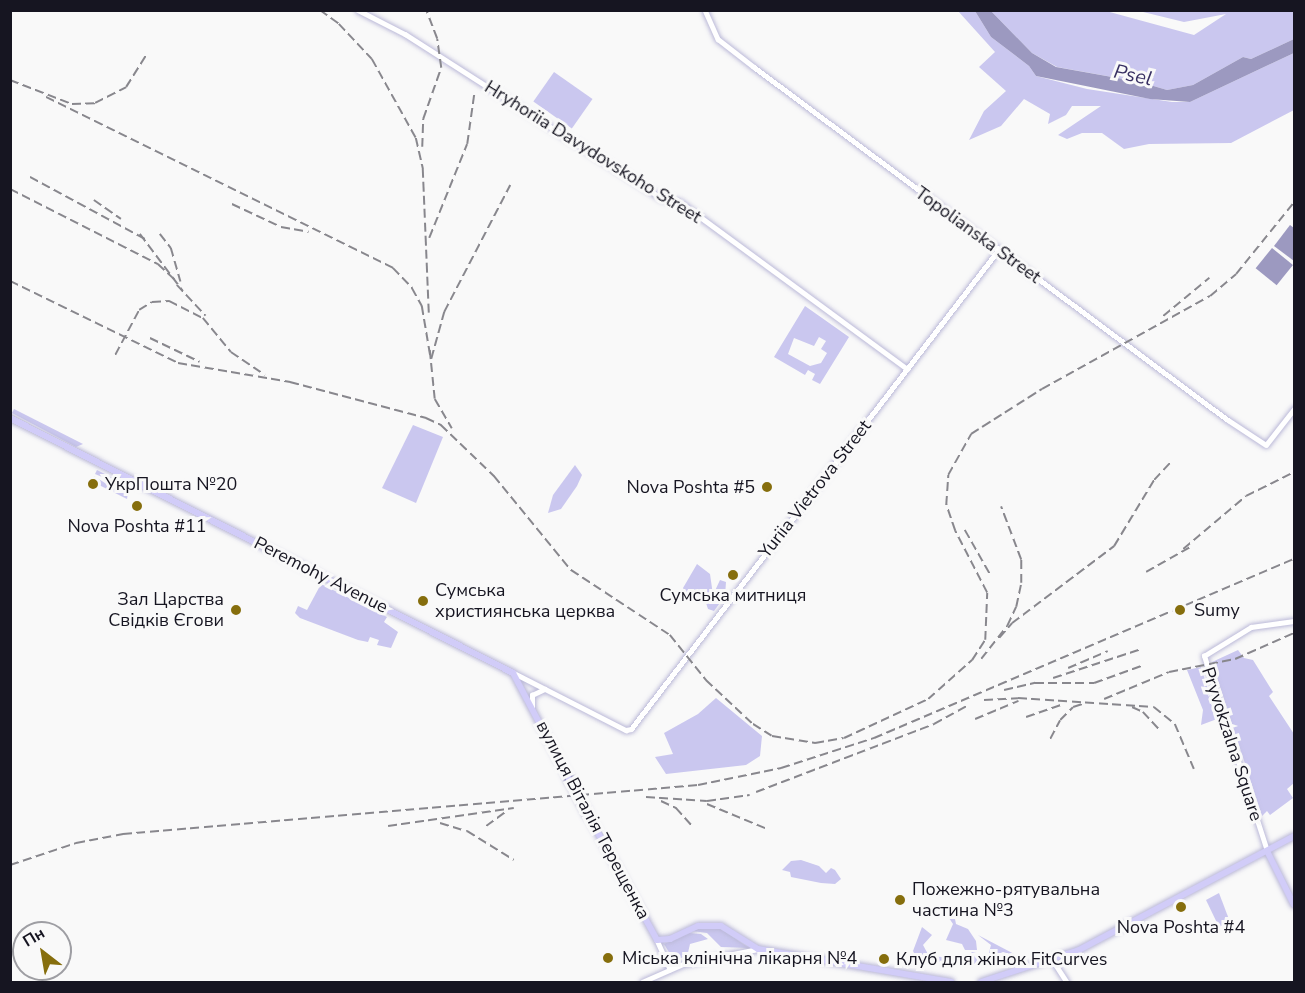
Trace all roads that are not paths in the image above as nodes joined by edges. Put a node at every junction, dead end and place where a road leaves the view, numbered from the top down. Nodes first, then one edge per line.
1 (358, 10) edge
2 (705, 10) edge
3 (999, 249) junction
4 (907, 369) junction
5 (1294, 409) edge
6 (10, 418) edge
7 (1294, 621) edge
8 (513, 673) junction
9 (547, 689) junction
10 (532, 707) junction
11 (631, 729) joint
12 (1294, 836) edge
13 (1267, 851) junction
14 (1294, 905) edge
15 (657, 940) junction
16 (758, 949) junction
17 (1052, 959) junction
18 (670, 969) junction
19 (642, 982) edge
20 (951, 982) edge
21 (981, 982) edge
22 (1066, 982) edge

1 - 4 street, Hryhoriia Davydovskoho Street
2 - 3 street, Topolianska Street
3 - 4 street, Yuriia Vietrova Street
3 - 5 street, Topolianska Street
4 - 11 street, Yuriia Vietrova Street
6 - 8 main road, Peremohy Avenue
7 - 13 street, Pryvokzalna Square
8 - 9 street, Peremohy Avenue
8 - 10 main road, вулиця Віталія Терещенка
9 - 10 street
9 - 11 street, Peremohy Avenue
10 - 15 main road, вулиця Віталія Терещенка, bridge
12 - 13 main road
13 - 14 main road
13 - 17 main road
15 - 16 main road
15 - 18 street, вулиця Віталія Терещенка
16 - 18 street
16 - 20 main road
17 - 21 main road
17 - 22 street
18 - 19 street

